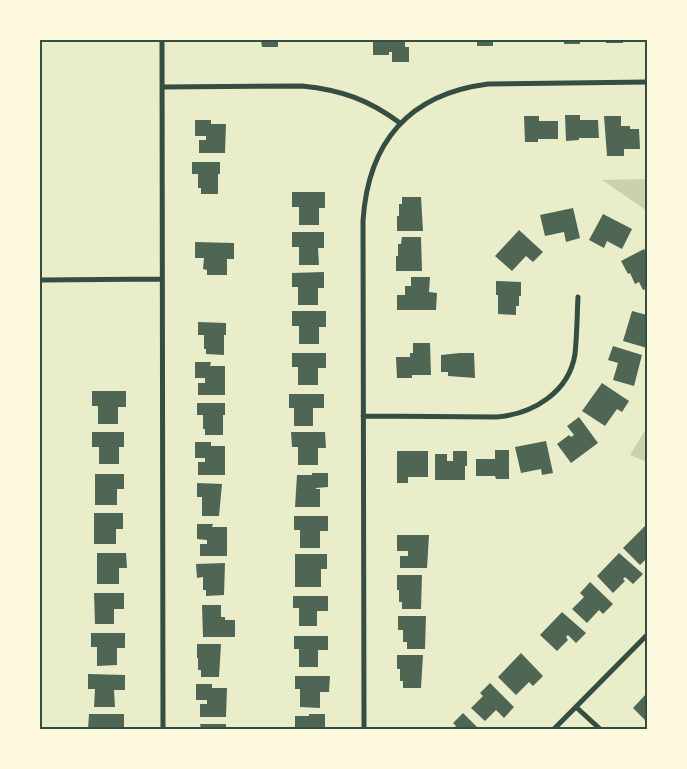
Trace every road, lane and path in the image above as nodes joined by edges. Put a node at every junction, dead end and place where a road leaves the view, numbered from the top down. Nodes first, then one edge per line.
1 (162, 40) edge
2 (647, 82) edge
3 (162, 87) junction
4 (400, 124) junction
5 (162, 279) junction
6 (40, 280) edge
7 (578, 297) dead end
8 (363, 416) junction
9 (647, 635) edge
10 (576, 707) junction
11 (163, 729) edge
12 (364, 729) edge
13 (554, 729) edge
14 (600, 729) edge

1 - 3 street
2 - 4 street
3 - 4 street
3 - 5 street
4 - 8 street
5 - 6 street
5 - 11 street
7 - 8 street
8 - 12 street
9 - 10 street
10 - 13 street
10 - 14 street

